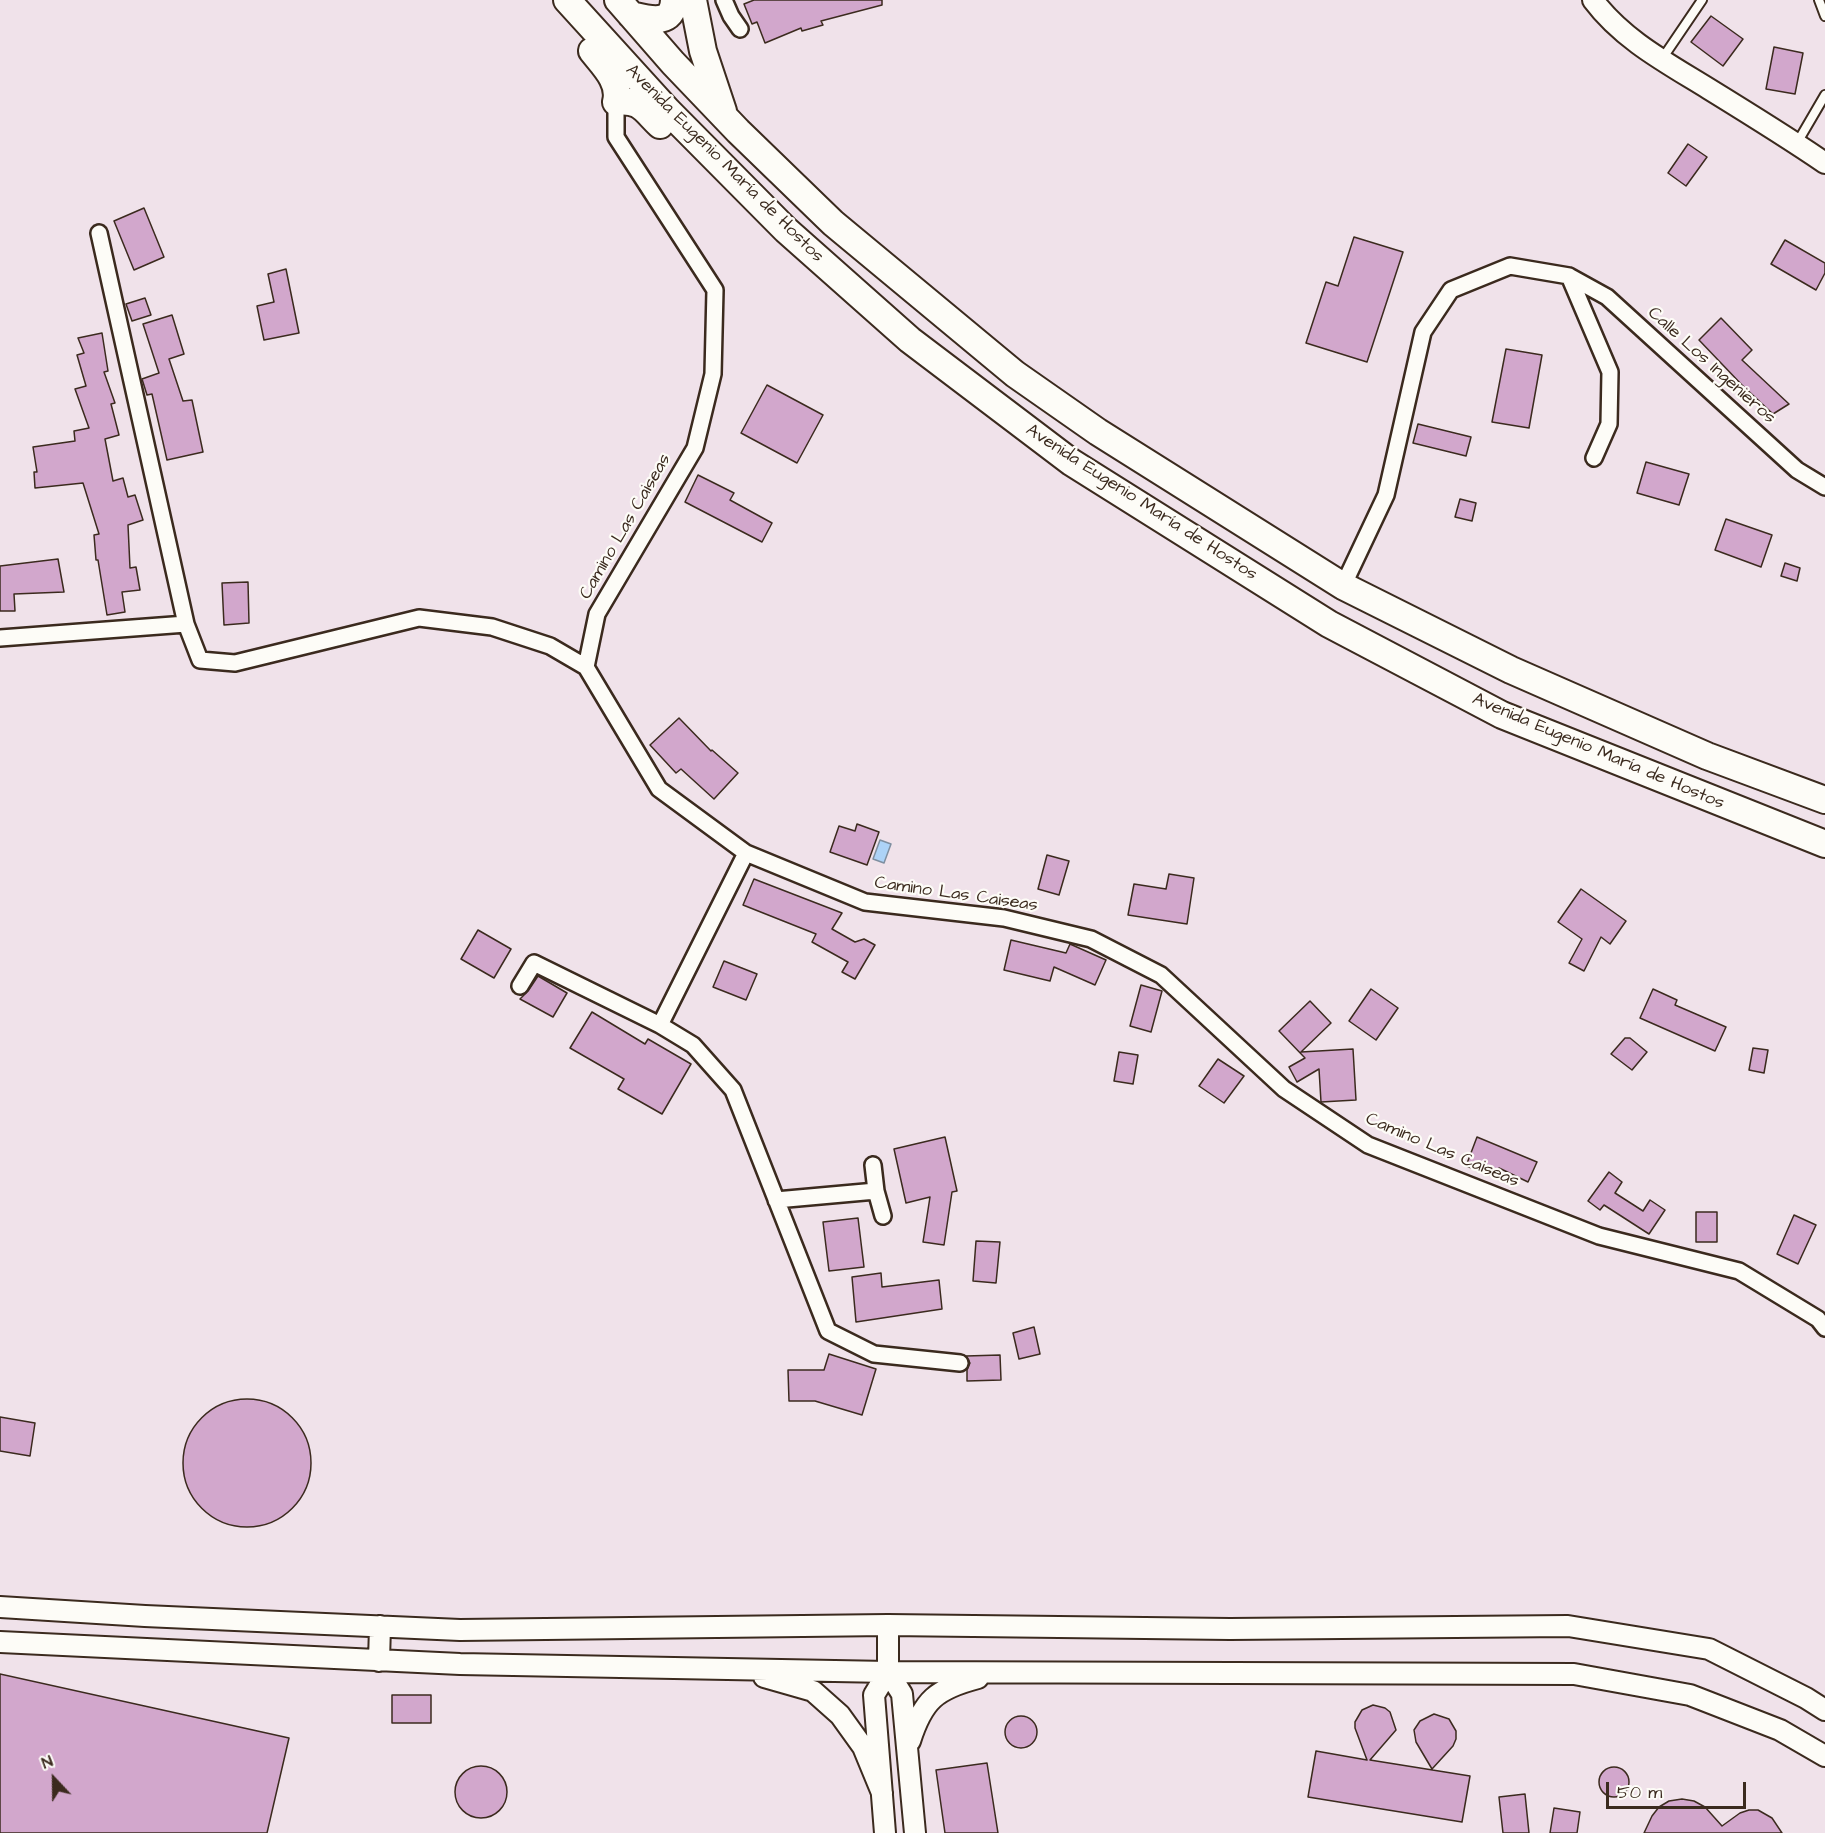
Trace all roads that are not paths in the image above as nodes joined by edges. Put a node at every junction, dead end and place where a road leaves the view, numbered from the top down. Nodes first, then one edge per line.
1 (555, 0) edge
2 (567, 0) edge
3 (674, 0) edge
4 (693, 0) edge
5 (724, 0) edge
6 (1593, 0) edge
7 (1702, 0) edge
8 (1819, 0) edge
9 (624, 7) edge
10 (1825, 16) edge
11 (740, 29) dead end
12 (1661, 60) junction
13 (1825, 95) edge
14 (616, 102) junction
15 (725, 117) junction
16 (1797, 144) junction
17 (1825, 163) edge
18 (732, 177) junction
19 (99, 233) dead end
20 (1569, 276) junction
21 (1594, 458) dead end
22 (1825, 487) edge
23 (1343, 586) junction
24 (186, 624) junction
25 (0, 638) edge
26 (586, 667) junction
27 (1825, 800) edge
28 (1825, 844) edge
29 (746, 853) junction
30 (520, 986) dead end
31 (660, 1025) junction
32 (873, 1165) dead end
33 (876, 1191) junction
34 (776, 1200) junction
35 (883, 1216) dead end
36 (1825, 1328) edge
37 (960, 1364) dead end
38 (0, 1607) edge
39 (888, 1625) junction
40 (381, 1626) junction
41 (0, 1642) edge
42 (379, 1661) junction
43 (738, 1669) junction
44 (888, 1672) junction
45 (1004, 1672) junction
46 (1825, 1710) edge
47 (907, 1752) junction
48 (1825, 1756) edge
49 (882, 1793) junction
50 (885, 1833) edge
51 (915, 1833) edge

1 - 14 highway
2 - 18 highway, Avenida Eugenio María de Hostos
3 - 9 highway
4 - 15 highway
5 - 11 street
6 - 12 street
7 - 12 lane
8 - 10 lane
9 - 15 highway, Avenida Eugenio María de Hostos
12 - 16 street
13 - 16 lane
14 - 18 highway
14 - 26 street, Camino Las Caiseas
15 - 23 highway, Avenida Eugenio María de Hostos
16 - 17 street
18 - 28 highway, Avenida Eugenio María de Hostos
19 - 24 street
20 - 21 street
20 - 22 street, Calle Los Ingenieros
20 - 23 street, Calle Los Ingenieros
23 - 27 highway, Avenida Eugenio María de Hostos
24 - 25 street
24 - 26 street
26 - 29 street, Camino Las Caiseas
29 - 31 street
29 - 36 street, Camino Las Caiseas
30 - 31 street
31 - 34 street
32 - 33 street
33 - 34 street
33 - 35 street
34 - 37 street
38 - 40 street
39 - 40 street
39 - 44 street
39 - 46 street
40 - 42 street
41 - 42 street
42 - 43 street
43 - 44 street
43 - 49 street
44 - 45 street
44 - 47 street
44 - 49 street
45 - 47 street
45 - 48 street
47 - 51 street
49 - 50 street

